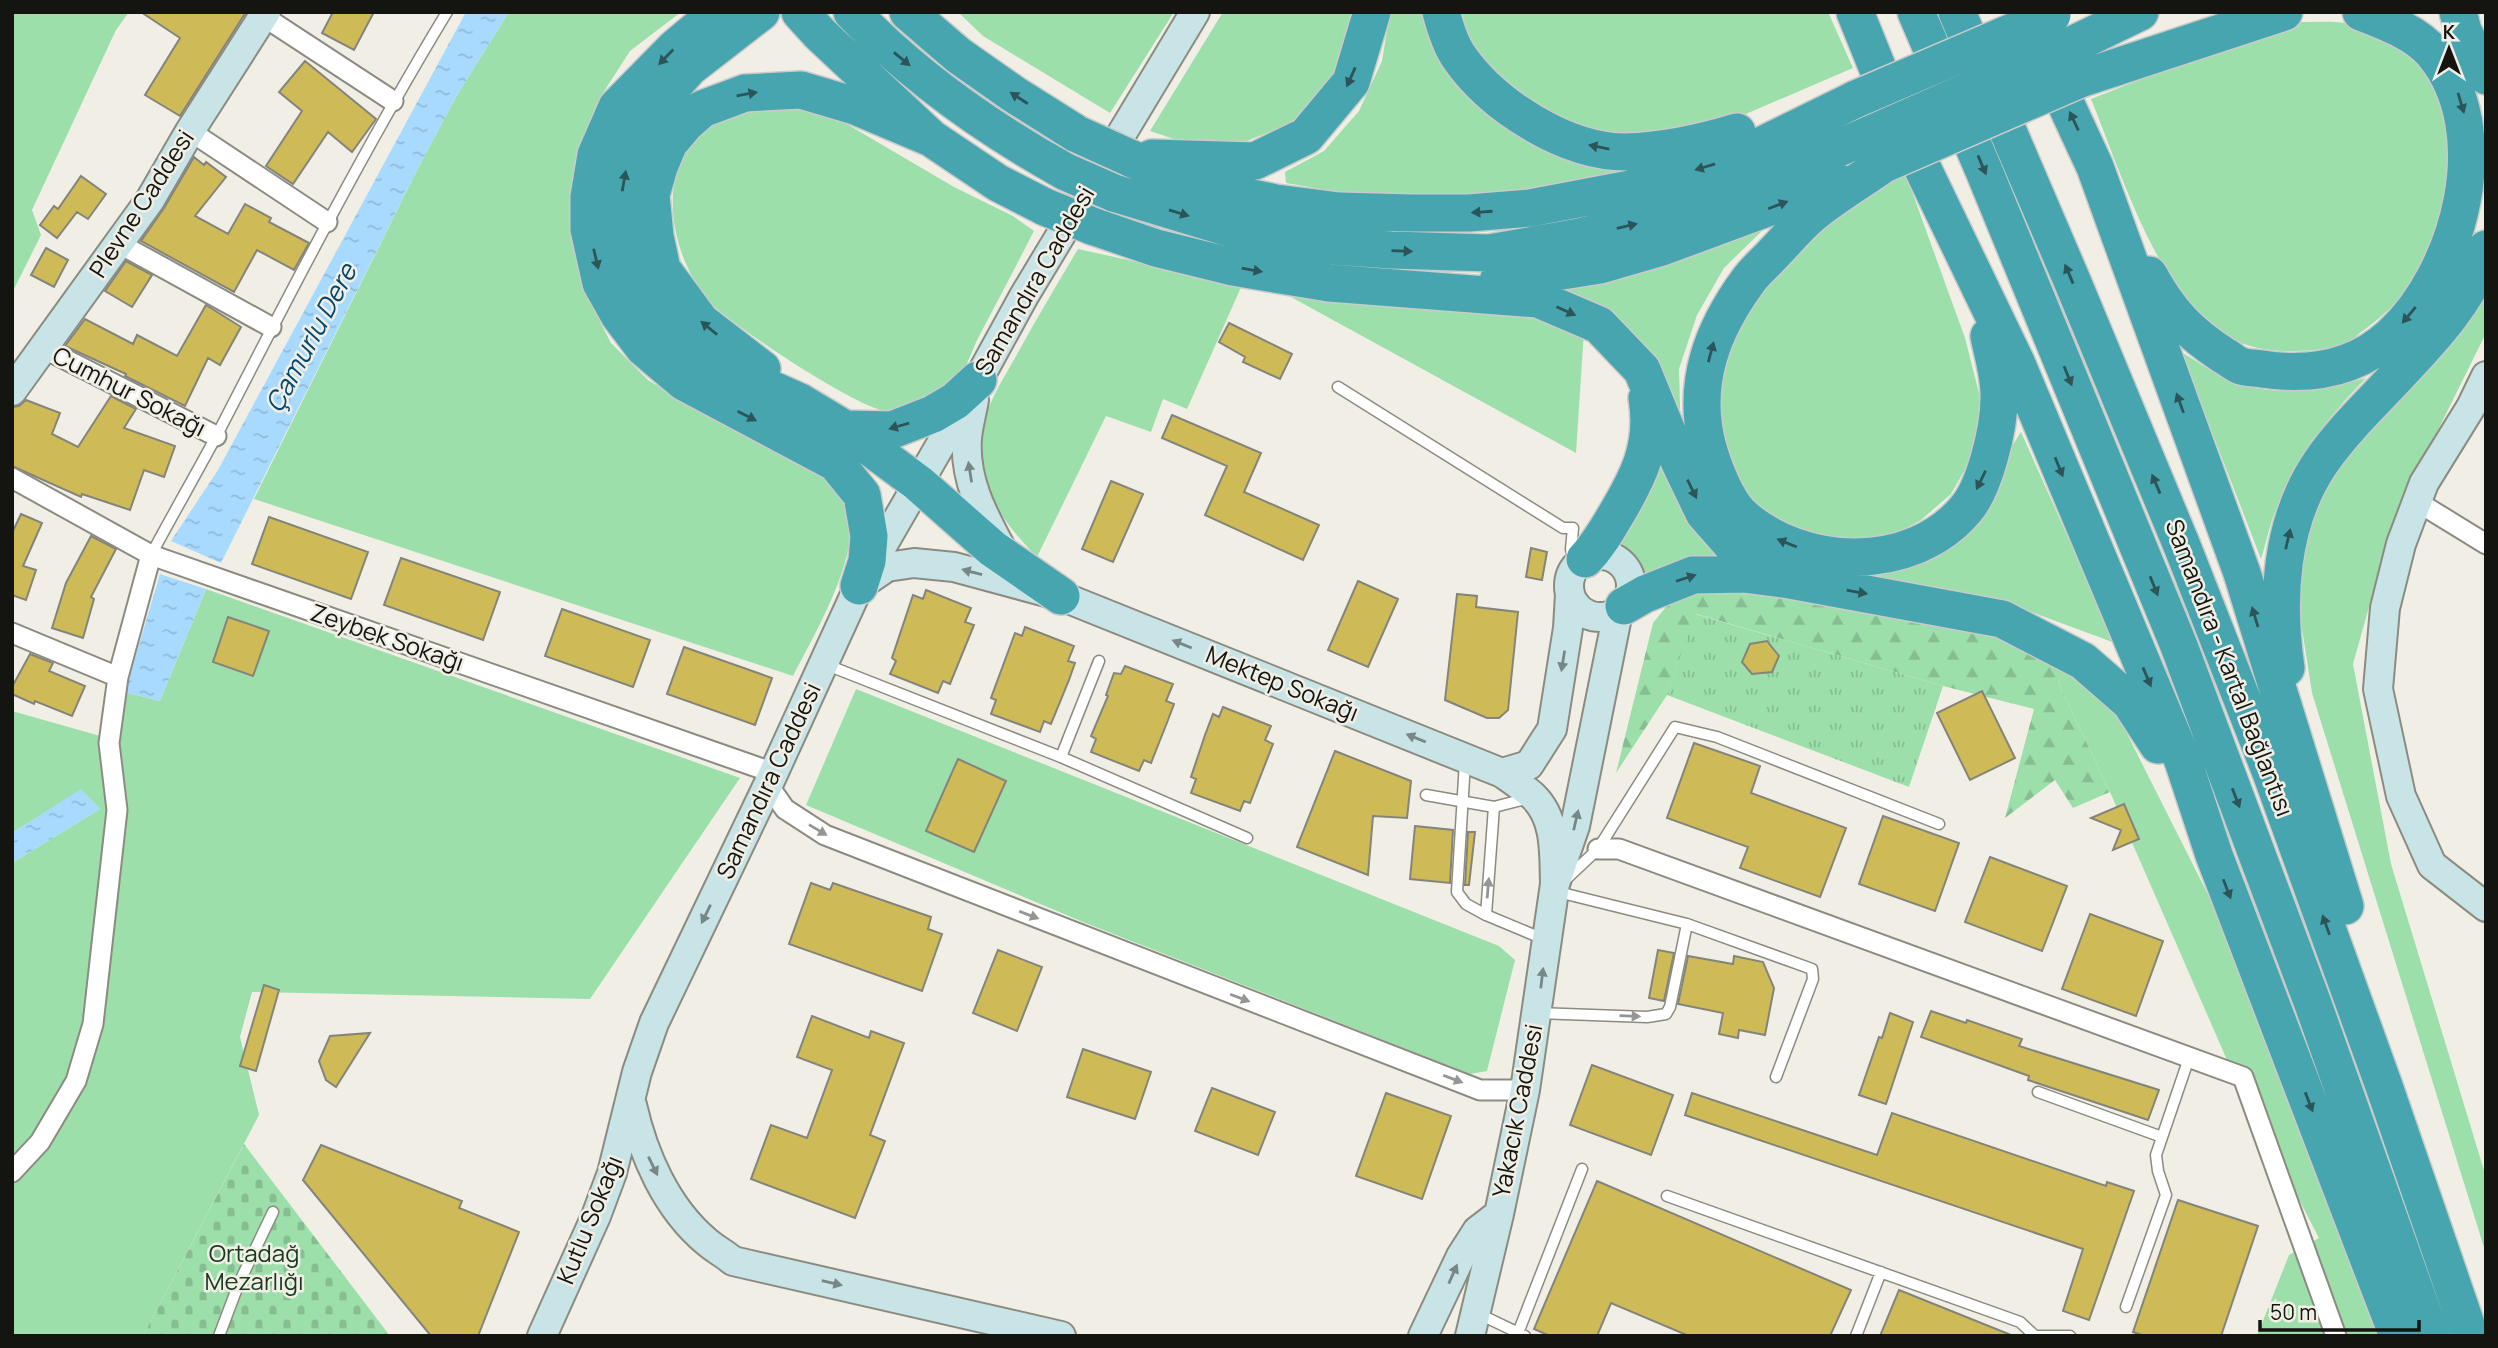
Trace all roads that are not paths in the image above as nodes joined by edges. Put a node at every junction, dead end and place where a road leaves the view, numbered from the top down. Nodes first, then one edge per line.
1 (447, 12) edge
2 (718, 12) edge
3 (761, 12) edge
4 (800, 12) edge
5 (852, 12) edge
6 (908, 12) edge
7 (1195, 12) edge
8 (1372, 12) edge
9 (1441, 12) edge
10 (1855, 12) edge
11 (1916, 12) edge
12 (1956, 12) edge
13 (2140, 12) edge
14 (2230, 12) edge
15 (2284, 12) edge
16 (2361, 12) edge
17 (2458, 12) edge
18 (2044, 13) edge
19 (265, 14) edge
20 (2073, 64) junction
21 (2486, 76) edge
22 (1856, 99) junction
23 (393, 102) junction
24 (190, 131) junction
25 (931, 138) junction
26 (1877, 149) junction
27 (1129, 158) junction
28 (2095, 167) junction
29 (327, 222) junction
30 (1950, 227) junction
31 (120, 244) junction
32 (2486, 249) edge
33 (1329, 284) junction
34 (271, 327) junction
35 (43, 348) junction
36 (1642, 370) junction
37 (2486, 376) edge
38 (978, 380) junction
39 (1338, 387) dead end
40 (12, 391) edge
41 (800, 402) junction
42 (845, 429) junction
43 (216, 436) junction
44 (12, 478) edge
45 (918, 482) junction
46 (2416, 501) junction
47 (2486, 544) edge
48 (151, 555) junction
49 (1006, 557) junction
50 (1581, 562) junction
51 (1790, 580) junction
52 (859, 586) junction
53 (1570, 594) junction
54 (1062, 596) junction
55 (1621, 609) junction
56 (12, 633) edge
57 (1099, 661) dead end
58 (824, 663) junction
59 (118, 677) junction
60 (1061, 757) junction
61 (1465, 758) junction
62 (1502, 773) junction
63 (771, 779) junction
64 (1426, 795) dead end
65 (1534, 797) junction
66 (1462, 802) junction
67 (1494, 807) junction
68 (1939, 824) dead end
69 (1247, 838) dead end
70 (2326, 846) junction
71 (1598, 849) junction
72 (2214, 855) junction
73 (1554, 888) junction
74 (2486, 907) edge
75 (1486, 915) junction
76 (1687, 924) junction
77 (1546, 940) junction
78 (1537, 1013) junction
79 (2189, 1058) junction
80 (1776, 1077) dead end
81 (1525, 1090) junction
82 (2038, 1092) dead end
83 (632, 1102) junction
84 (2162, 1138) junction
85 (1582, 1169) dead end
86 (12, 1172) edge
87 (1667, 1196) dead end
88 (273, 1212) dead end
89 (1499, 1214) junction
90 (1881, 1272) junction
91 (2126, 1307) dead end
92 (1472, 1324) edge
93 (1521, 1334) edge
94 (2486, 1335) edge
95 (219, 1336) edge
96 (542, 1336) edge
97 (1061, 1336) edge
98 (1423, 1336) edge
99 (1856, 1336) edge
100 (2070, 1336) edge
101 (2336, 1336) edge
102 (2398, 1336) edge
103 (2431, 1336) edge
104 (2470, 1336) edge

1 - 23 lane
2 -> 52 highway
41 -> 3 highway
4 - 25 highway
5 -> 26 highway, bridge
27 -> 6 highway, bridge
7 - 38 main road, Samandıra Caddesi
8 -> 27 highway
22 -> 9 highway
10 - 30 highway
11 -> 103 highway, Samandıra - Kartal Bağlantısı
104 -> 12 highway, Samandıra - Kartal Bağlantısı
13 - 20 highway
14 - 20 highway
15 - 20 highway
16 -> 28 highway
17 - 21 highway
18 - 22 highway, bridge
28 -> 18 highway
19 - 23 street
19 - 24 main road, Plevne Caddesi
20 - 26 highway, bridge
22 -> 27 highway
23 - 29 lane
24 - 29 street
24 - 31 main road, Plevne Caddesi
25 -> 33 highway, bridge
41 -> 25 highway
30 -> 26 highway
33 -> 26 highway
70 -> 28 highway
29 - 34 lane
30 -> 72 highway
31 - 34 street
31 - 35 main road, Plevne Caddesi
70 -> 32 highway
33 -> 36 highway
34 - 43 lane
35 - 40 main road, Plevne Caddesi
35 - 43 street, Cumhur Sokağı
36 - 50 highway
36 -> 51 highway
37 - 46 main road
38 -> 42 highway
38 - 45 main road, Samandıra Caddesi
49 -> 38 main road
39 - 50 lane
41 - 42 highway
42 - 45 highway
43 - 48 lane
44 - 48 street, Zeybek Sokağı
45 - 49 highway
45 - 52 main road, Samandıra Caddesi
46 - 47 street
46 - 74 main road
48 - 59 street
48 - 63 street, Zeybek Sokağı
49 - 54 highway
50 - 53 main road
50 - 55 main road, Yakacık Caddesi
55 -> 51 highway
51 -> 72 highway
54 -> 52 main road, Mektep Sokağı
52 - 58 main road, Samandıra Caddesi
53 - 55 main road
53 -> 62 main road
61 -> 54 main road, Mektep Sokağı
73 -> 55 main road, Yakacık Caddesi
56 - 59 street
57 - 60 lane
58 - 60 lane
58 - 63 main road, Samandıra Caddesi
59 - 86 street
60 - 69 lane
61 - 62 main road, Mektep Sokağı
61 - 66 lane
62 - 65 main road, Yakacık Caddesi
63 -> 81 street
63 -> 83 main road, Samandıra Caddesi
64 - 66 lane
65 - 67 lane
65 - 73 main road, Yakacık Caddesi
66 - 67 lane
66 - 75 lane
75 -> 67 lane
68 - 71 lane
70 - 94 highway
71 - 73 lane
71 - 79 street
72 -> 102 highway
73 - 76 lane
73 - 77 main road, Yakacık Caddesi
75 - 77 lane
78 -> 76 lane
76 - 80 lane
78 -> 77 main road, Yakacık Caddesi
78 - 81 main road, Yakacık Caddesi
79 - 84 lane
79 - 101 street
81 - 89 main road, Yakacık Caddesi
82 - 84 lane
83 - 96 main road, Kutlu Sokağı
83 -> 97 main road, Samandıra Caddesi
84 - 91 lane
85 - 93 lane
87 - 90 lane
88 - 95 lane
89 - 92 main road, Yakacık Caddesi
98 -> 89 main road
90 - 99 lane
90 - 100 lane
92 - 93 lane

